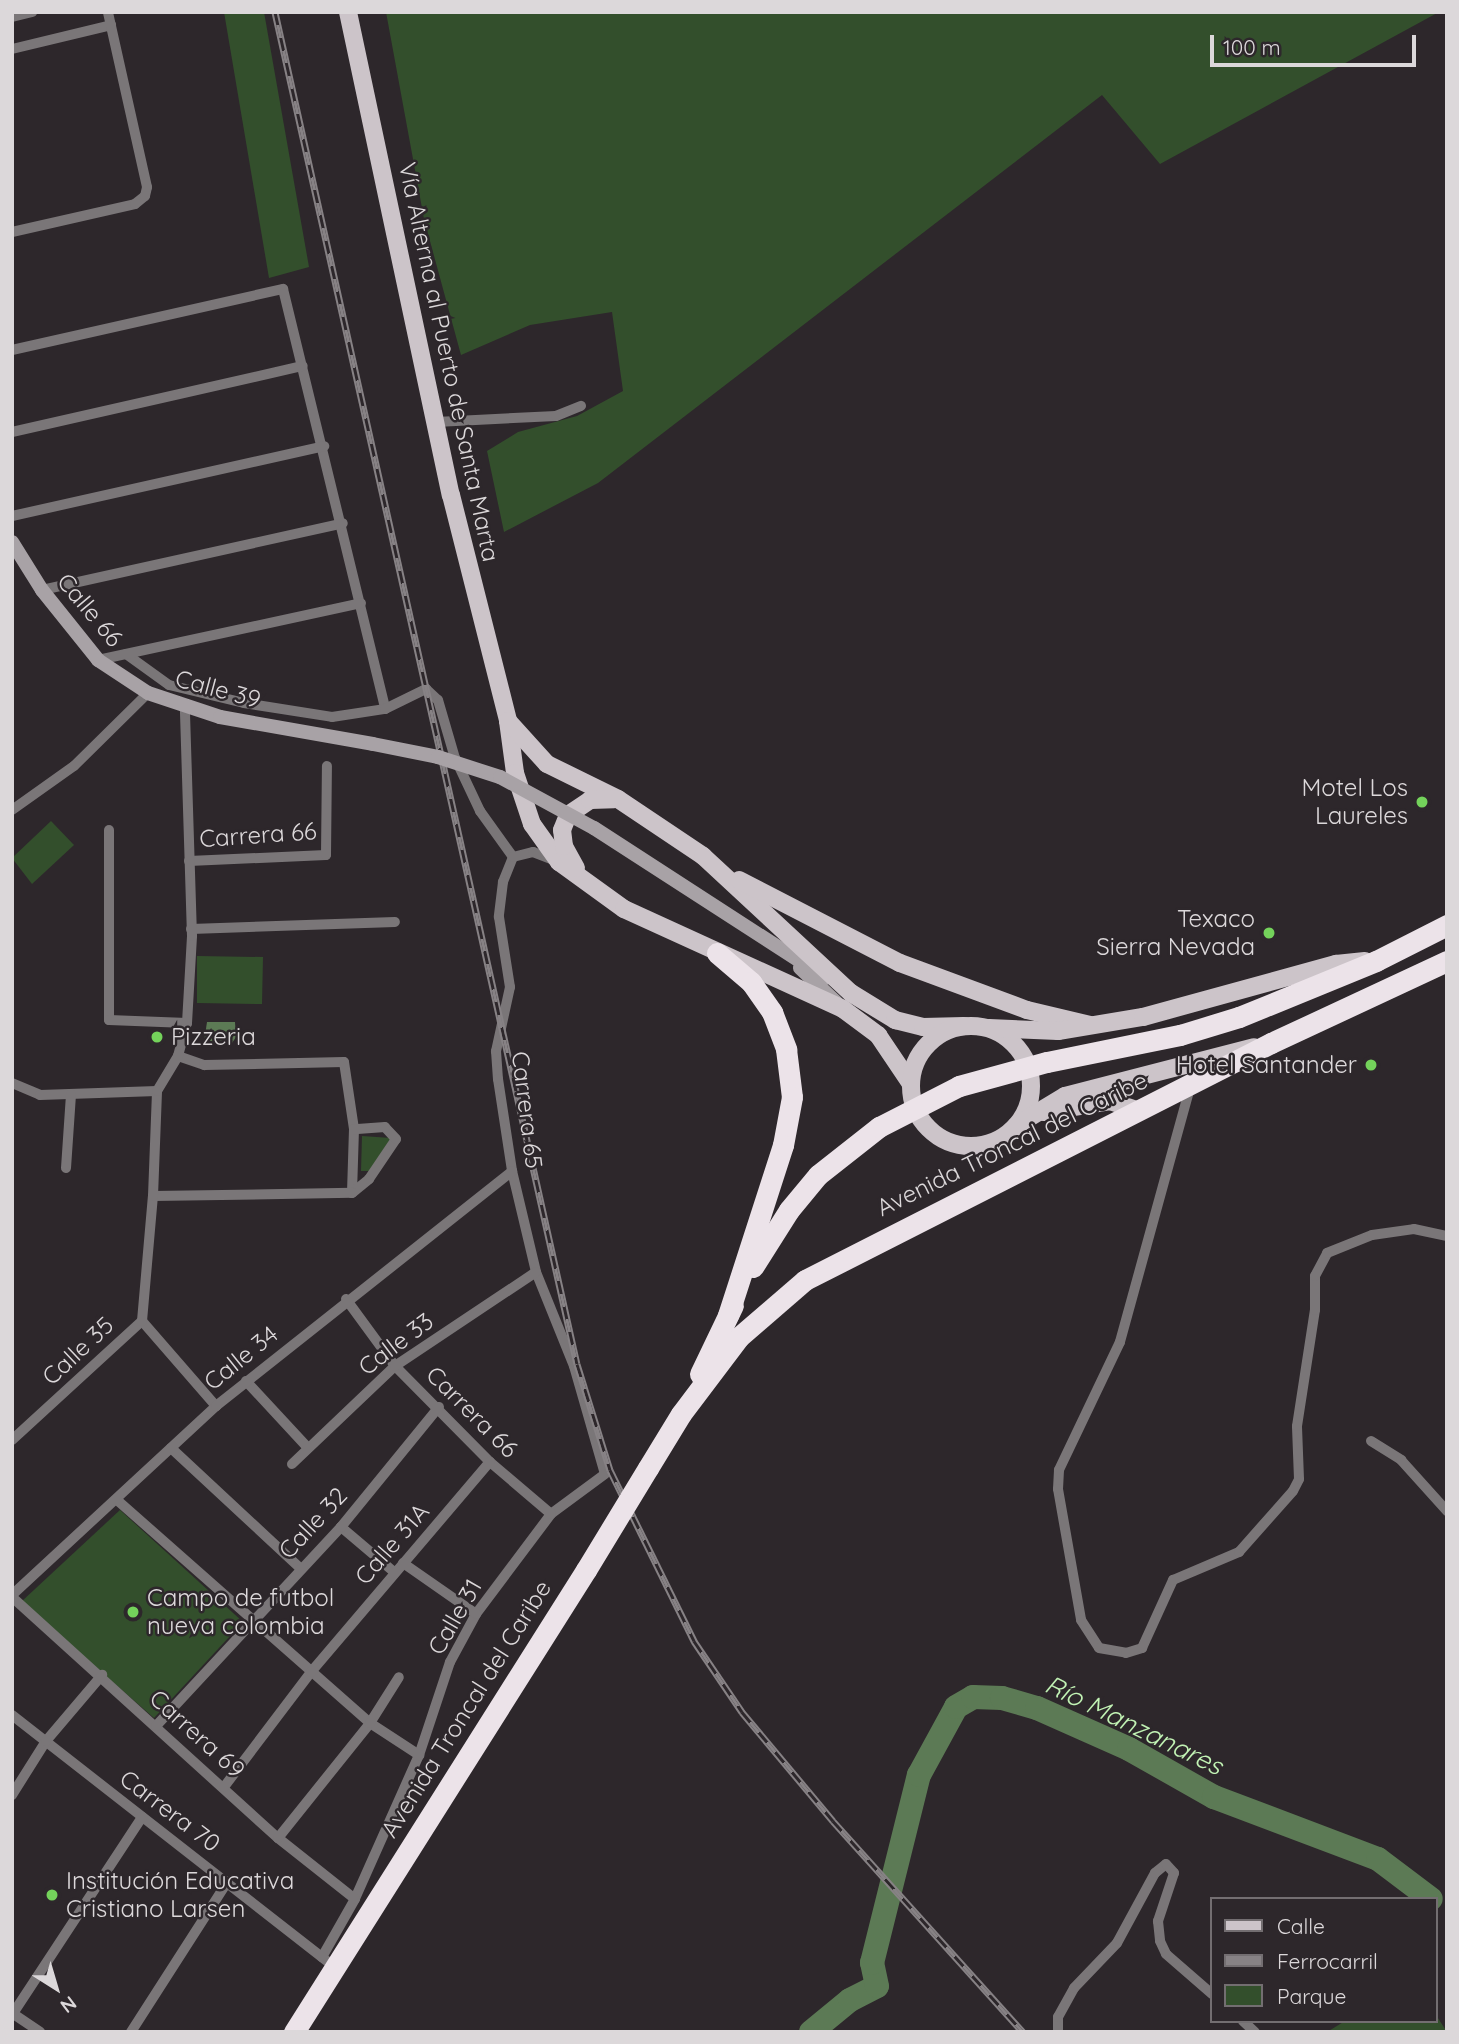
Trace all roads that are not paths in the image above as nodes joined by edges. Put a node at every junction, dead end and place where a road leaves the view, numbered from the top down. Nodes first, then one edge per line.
1 (32, 12) edge
2 (108, 12) edge
3 (348, 12) edge
4 (12, 17) edge
5 (111, 26) junction
6 (12, 49) edge
7 (12, 232) edge
8 (12, 350) edge
9 (303, 366) junction
10 (581, 406) dead end
11 (436, 422) junction
12 (12, 432) edge
13 (324, 446) junction
14 (12, 516) edge
15 (343, 523) junction
16 (12, 542) edge
17 (42, 590) junction
18 (361, 603) junction
19 (126, 654) junction
20 (98, 660) junction
21 (148, 693) junction
22 (185, 707) junction
23 (385, 709) junction
24 (508, 721) junction
25 (327, 766) dead end
26 (618, 799) junction
27 (12, 810) edge
28 (110, 830) dead end
29 (513, 857) junction
30 (189, 861) junction
31 (559, 862) junction
32 (723, 872) junction
33 (594, 889) junction
34 (395, 922) dead end
35 (1447, 925) edge
36 (191, 929) junction
37 (718, 953) junction
38 (1376, 961) junction
39 (1447, 961) edge
40 (847, 1001) junction
41 (187, 1023) junction
42 (1090, 1025) junction
43 (964, 1026) junction
44 (989, 1028) junction
45 (1271, 1043) junction
46 (178, 1056) junction
47 (12, 1083) edge
48 (911, 1084) junction
49 (1191, 1084) junction
50 (157, 1091) junction
51 (71, 1094) junction
52 (1139, 1111) junction
53 (1040, 1112) junction
54 (1017, 1125) junction
55 (354, 1129) junction
56 (66, 1168) dead end
57 (512, 1171) junction
58 (352, 1193) junction
59 (153, 1196) junction
60 (1447, 1236) edge
61 (536, 1272) junction
62 (346, 1299) junction
63 (728, 1315) junction
64 (142, 1321) junction
65 (395, 1366) junction
66 (246, 1381) junction
67 (216, 1406) junction
68 (439, 1407) junction
69 (681, 1414) junction
70 (12, 1440) edge
71 (1371, 1441) dead end
72 (171, 1448) junction
73 (309, 1448) junction
74 (490, 1462) junction
75 (292, 1464) dead end
76 (605, 1475) joint
77 (117, 1500) junction
78 (1447, 1511) edge
79 (551, 1514) junction
80 (341, 1527) junction
81 (403, 1563) junction
82 (300, 1568) junction
83 (394, 1572) junction
84 (12, 1596) edge
85 (476, 1614) junction
86 (250, 1620) junction
87 (311, 1672) junction
88 (102, 1675) junction
89 (398, 1677) dead end
90 (12, 1715) edge
91 (370, 1723) junction
92 (156, 1726) junction
93 (46, 1741) junction
94 (419, 1755) junction
95 (224, 1787) junction
96 (12, 1795) edge
97 (142, 1817) junction
98 (278, 1838) junction
99 (228, 1881) junction
100 (355, 1899) junction
101 (328, 1962) junction
102 (1210, 1992) edge
103 (13, 2014) edge
104 (40, 2032) edge
105 (131, 2032) edge
106 (294, 2032) edge
107 (1058, 2032) edge

1 - 4 street
2 - 5 street
3 - 11 main road, Vía Alterna al Puerto de Santa Marta
5 - 6 street
5 - 7 street
8 - 9 street
9 - 12 street
9 - 13 street
10 - 11 street
11 - 24 main road, Vía Alterna al Puerto de Santa Marta
13 - 14 street
13 - 15 street
15 - 17 street
15 - 18 street
16 - 17 street, Calle 66
17 - 20 street, Calle 66
18 - 19 street
18 - 23 street
19 - 20 street
19 - 23 street
20 - 21 street, Calle 66
21 - 22 street, Calle 39
21 - 27 street, Calle 39
22 - 30 street, Carrera 66
22 - 40 street, Calle 39, bridge
23 - 29 street
24 - 26 main road, Vía Alterna al Puerto de Santa Marta
24 - 31 main road, Vía Alterna al Puerto de Santa Marta
25 - 30 street, Carrera 66
26 - 32 main road, Vía Alterna al Puerto de Santa Marta
26 - 33 main road
28 - 41 street
29 - 31 street
29 - 57 street, Carrera 65
30 - 36 street, Carrera 66
31 - 33 main road, Vía Alterna al Puerto de Santa Marta
32 - 40 main road, Vía Alterna al Puerto de Santa Marta
32 - 42 main road
33 - 37 main road, Vía Alterna al Puerto de Santa Marta
34 - 36 street
35 - 38 highway, Avenida Troncal del Caribe
36 - 41 street, Carrera 66
37 - 40 main road, Vía Alterna al Puerto de Santa Marta
37 - 63 highway
38 - 42 main road
38 - 63 highway, Avenida Troncal del Caribe, bridge
39 - 45 highway, Avenida Troncal del Caribe
40 - 43 main road, Vía Alterna al Puerto de Santa Marta
40 - 48 main road, Vía Alterna al Puerto de Santa Marta
41 - 46 street, Carrera 66
42 - 44 main road
43 - 44 main road
43 - 48 main road
44 - 54 main road
45 - 49 highway, Avenida Troncal del Caribe
45 - 53 main road
46 - 50 street, Carrera 66
46 - 55 street
47 - 51 street
48 - 54 main road
49 - 52 highway, Avenida Troncal del Caribe
49 - 60 street
50 - 51 street
50 - 59 street, Carrera 66
51 - 56 street
52 - 53 main road
52 - 69 highway, Avenida Troncal del Caribe
53 - 54 main road
55 - 58 street
55 - 58 street
57 - 61 street, Carrera 65
57 - 62 street, Calle 34
58 - 59 street
59 - 64 street, Calle 35
61 - 65 street, Calle 33
61 - 76 street, Carrera 65
62 - 65 street, Carrera 66
62 - 66 street, Calle 34
63 - 69 highway, Avenida Troncal del Caribe
64 - 67 street
64 - 70 street, Calle 35
65 - 68 street, Carrera 66
65 - 73 street, Calle 33
66 - 67 street, Calle 34
66 - 73 street
67 - 72 street, Calle 34
68 - 74 street, Carrera 66
68 - 80 street, Calle 32
69 - 101 highway, Avenida Troncal del Caribe, bridge
71 - 78 street
72 - 77 street, Calle 34
72 - 82 street
73 - 75 street, Calle 33
74 - 79 street, Carrera 66
74 - 81 street, Calle 31A
76 - 79 street, Calle 31
77 - 84 street, Calle 34
77 - 86 street
79 - 85 street, Calle 31
80 - 82 street, Calle 32
80 - 83 street
81 - 83 street, Calle 31A
81 - 85 street
82 - 86 street, Calle 32
83 - 87 street, Calle 31A
84 - 88 street, Carrera 69
85 - 94 street, Calle 31
86 - 87 street
86 - 92 street, Calle 32
87 - 91 street
87 - 95 street, Calle 31A
88 - 92 street, Carrera 69
88 - 93 street
89 - 91 street
90 - 93 street, Carrera 70
91 - 94 street
91 - 98 street
92 - 95 street, Carrera 69
93 - 96 street
93 - 97 street, Carrera 70
94 - 100 street, Calle 31
95 - 98 street, Carrera 69
97 - 99 street, Carrera 70
97 - 103 street
98 - 100 street, Carrera 69
99 - 101 street, Carrera 70
99 - 105 street
100 - 101 street, Calle 31
101 - 106 highway, Avenida Troncal del Caribe
102 - 107 street
103 - 104 street

